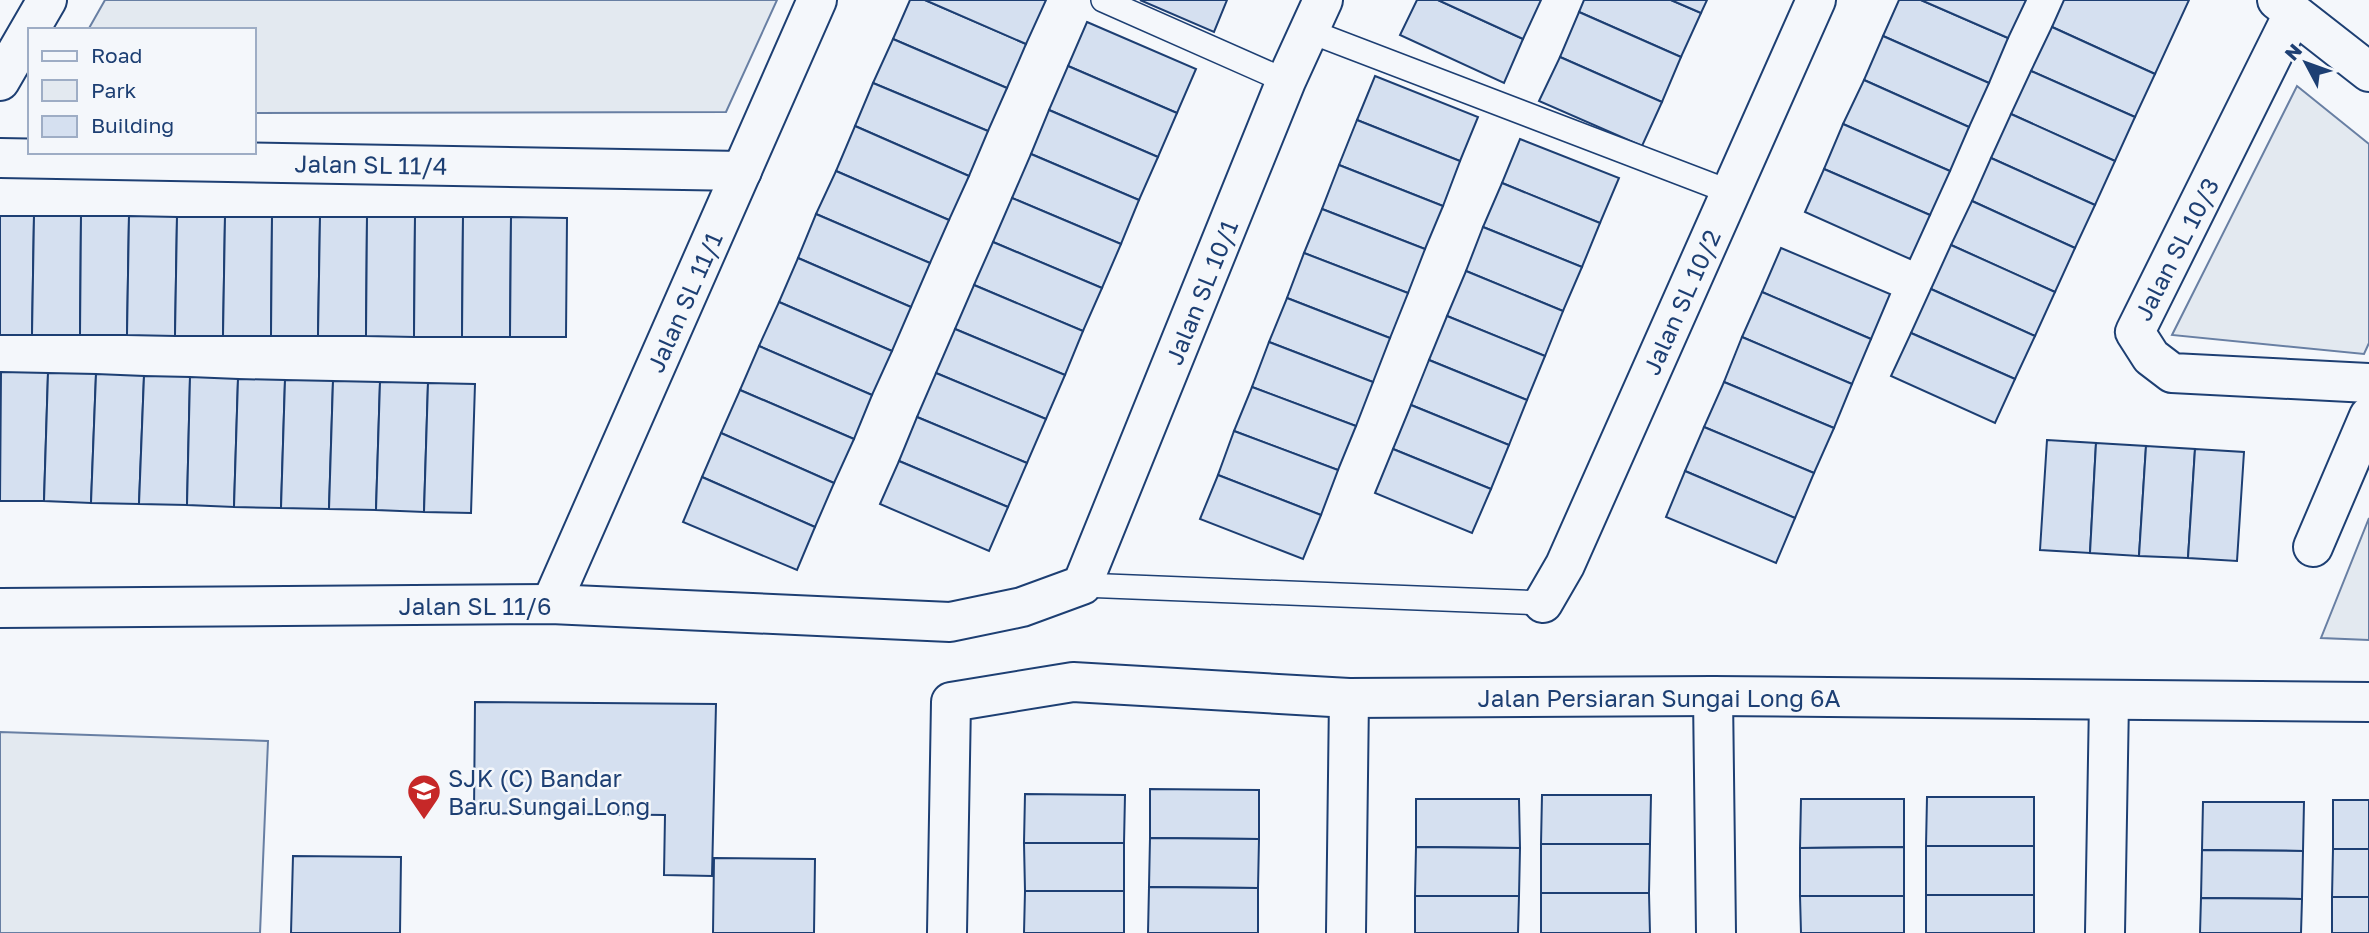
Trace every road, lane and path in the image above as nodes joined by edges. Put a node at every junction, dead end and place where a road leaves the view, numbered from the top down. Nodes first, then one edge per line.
1 (47, 0) edge
2 (817, 0) edge
3 (1102, 0) edge
4 (1816, 0) edge
5 (2285, 7) edge
6 (1316, 16) edge
7 (31, 28) edge
8 (28, 33) edge
9 (2369, 72) edge
10 (0, 81) edge
11 (1286, 81) junction
12 (0, 158) edge
13 (742, 171) junction
14 (1730, 192) junction
15 (2369, 383) edge
16 (2369, 416) edge
17 (2313, 547) dead end
18 (1082, 585) junction
19 (1543, 603) joint
20 (551, 604) junction
21 (0, 608) edge
22 (1713, 696) junction
23 (1349, 698) junction
24 (2109, 701) junction
25 (2369, 702) edge
26 (947, 933) edge
27 (1346, 933) edge
28 (1716, 933) edge
29 (2105, 933) edge

1 - 7 street
2 - 13 street, Jalan SL 11/1
3 - 11 lane
4 - 14 street, Jalan SL 10/2
5 - 9 street
5 - 15 street, Jalan SL 10/3
6 - 11 street, Jalan SL 10/1
6 - 14 lane
8 - 10 street
11 - 18 street, Jalan SL 10/1
12 - 13 street, Jalan SL 11/4
13 - 20 street, Jalan SL 11/1
14 - 19 street, Jalan SL 10/2
16 - 17 street
18 - 19 lane
18 - 20 street, Jalan SL 11/6
20 - 21 street, Jalan SL 11/6
22 - 23 street, Jalan Persiaran Sungai Long 6A
22 - 24 street, Jalan Persiaran Sungai Long 6A
22 - 28 street
23 - 26 street, Jalan Persiaran Sungai Long 6A
23 - 27 street
24 - 25 street, Jalan Persiaran Sungai Long 6A
24 - 29 street

